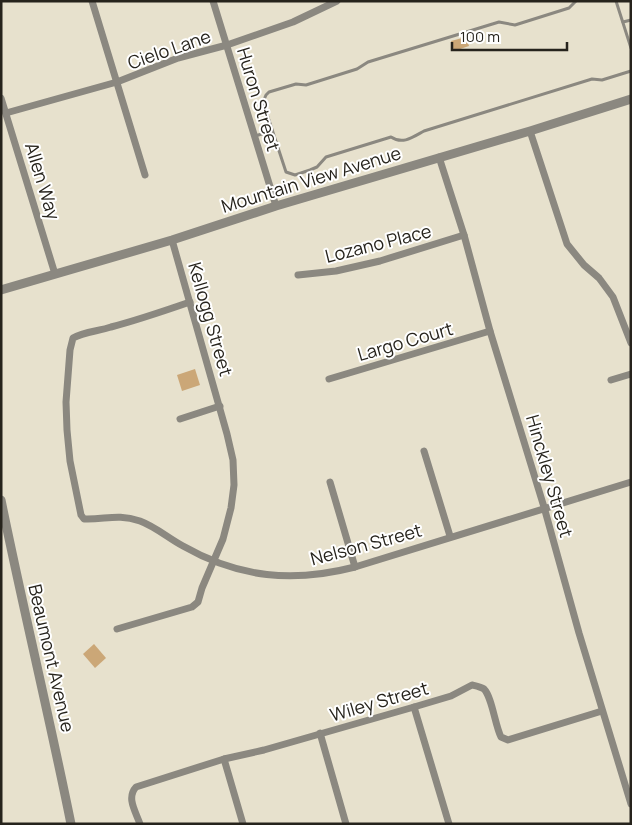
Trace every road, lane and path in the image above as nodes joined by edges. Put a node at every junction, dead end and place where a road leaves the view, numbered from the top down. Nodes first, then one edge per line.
1 (92, 1) edge
2 (213, 1) edge
3 (337, 1) edge
4 (576, 1) edge
5 (616, 1) edge
6 (631, 20) edge
7 (623, 22) junction
8 (226, 45) junction
9 (631, 48) edge
10 (631, 71) edge
11 (117, 82) junction
12 (1, 98) edge
13 (631, 99) edge
14 (6, 113) junction
15 (272, 131) junction
16 (530, 132) junction
17 (254, 136) junction
18 (439, 157) junction
19 (146, 175) dead end
20 (276, 206) junction
21 (464, 235) junction
22 (172, 240) junction
23 (55, 274) junction
24 (298, 275) dead end
25 (1, 291) edge
26 (190, 302) junction
27 (490, 331) junction
28 (631, 344) edge
29 (631, 374) edge
30 (329, 379) dead end
31 (611, 380) dead end
32 (220, 406) junction
33 (180, 419) dead end
34 (424, 451) dead end
35 (330, 482) dead end
36 (631, 482) edge
37 (1, 500) edge
38 (544, 507) junction
39 (450, 536) junction
40 (213, 561) junction
41 (355, 567) junction
42 (117, 629) dead end
43 (414, 707) junction
44 (602, 711) junction
45 (320, 733) junction
46 (224, 759) junction
47 (631, 804) edge
48 (71, 824) edge
49 (140, 824) edge
50 (243, 824) edge
51 (346, 824) edge
52 (449, 824) edge

1 - 11 street
2 - 8 street, Huron Street
3 - 8 street, Cielo Lane
4 - 15 lane
5 - 7 lane
6 - 7 lane
7 - 9 lane
8 - 11 street, Cielo Lane
8 - 17 street, Huron Street
10 - 15 lane
11 - 14 street, Cielo Lane
11 - 19 street
12 - 14 street, Allen Way
13 - 16 street, Mountain View Avenue
14 - 23 street, Allen Way
15 - 17 lane
16 - 18 street, Mountain View Avenue
16 - 28 street
17 - 20 street, Huron Street
18 - 20 street, Mountain View Avenue
18 - 21 street, Hinckley Street
20 - 22 street, Mountain View Avenue
21 - 24 street, Lozano Place
21 - 27 street, Hinckley Street
22 - 23 street, Mountain View Avenue
22 - 26 street, Kellogg Street
23 - 25 street, Mountain View Avenue
26 - 32 street, Kellogg Street
26 - 40 street, Nelson Street
27 - 30 street, Largo Court
27 - 38 street, Hinckley Street
29 - 31 street
32 - 33 street
32 - 40 street, Kellogg Street
34 - 39 street
35 - 41 street
36 - 38 street, Nelson Street
37 - 48 street, Beaumont Avenue
38 - 39 street, Nelson Street
38 - 44 street, Hinckley Street
39 - 41 street, Nelson Street
40 - 41 street, Nelson Street
40 - 42 street, Kellogg Street
43 - 44 street, Wiley Street
43 - 45 street, Wiley Street
43 - 52 street
44 - 47 street, Hinckley Street
45 - 46 street, Wiley Street
45 - 51 street
46 - 49 street, Wiley Street
46 - 50 street

